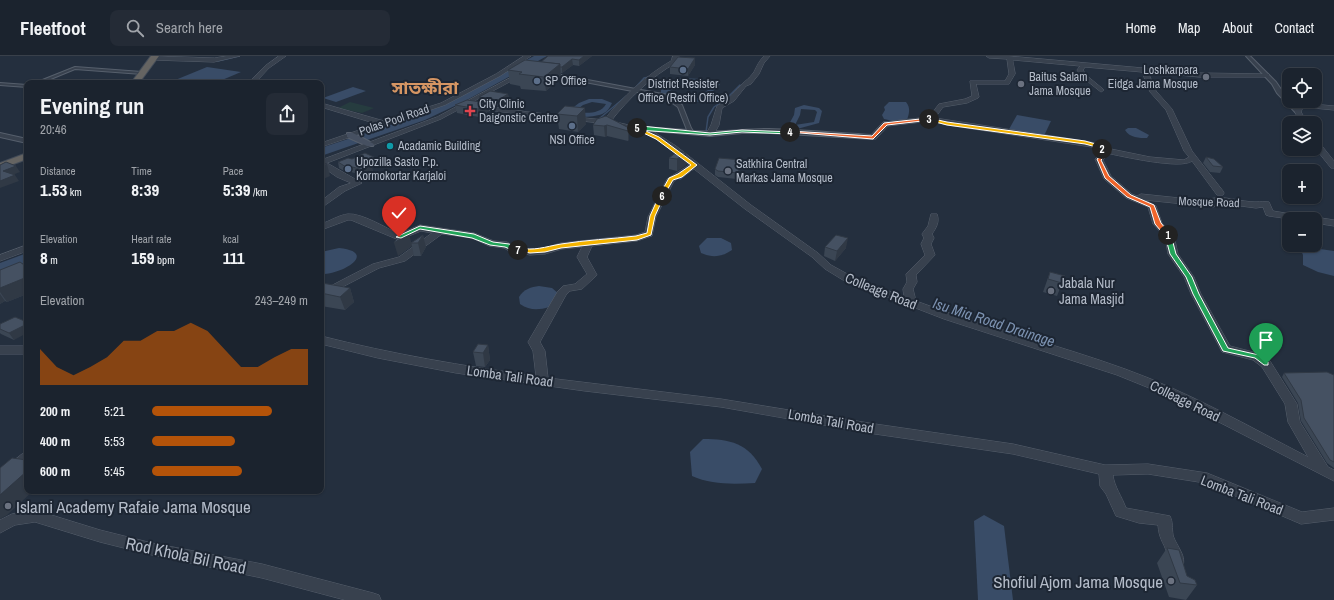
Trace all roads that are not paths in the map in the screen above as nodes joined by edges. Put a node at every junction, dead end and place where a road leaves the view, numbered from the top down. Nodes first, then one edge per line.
1 (237, 56) edge
2 (283, 56) edge
3 (528, 56) edge
4 (676, 56) edge
5 (767, 56) edge
6 (989, 56) edge
7 (1248, 56) edge
8 (154, 57) edge
9 (1010, 59) junction
10 (1084, 64) junction
11 (532, 68) edge
12 (1144, 69) junction
13 (142, 73) junction
14 (546, 74) edge
15 (1267, 75) junction
16 (45, 80) edge
17 (137, 80) edge
18 (253, 80) edge
19 (0, 84) edge
20 (24, 86) edge
21 (638, 90) junction
22 (1101, 90) dead end
23 (467, 104) junction
24 (324, 107) edge
25 (1334, 108) edge
26 (1298, 112) junction
27 (1300, 116) edge
28 (931, 119) junction
29 (606, 122) junction
30 (387, 124) junction
31 (631, 127) junction
32 (692, 133) junction
33 (710, 134) junction
34 (0, 135) edge
35 (350, 135) junction
36 (873, 138) joint
37 (24, 140) edge
38 (324, 144) edge
39 (370, 144) junction
40 (1102, 150) junction
41 (1322, 151) edge
42 (24, 157) edge
43 (1194, 159) junction
44 (324, 162) edge
45 (324, 165) edge
46 (694, 165) junction
47 (0, 166) edge
48 (1334, 166) edge
49 (1220, 194) dead end
50 (1129, 196) junction
51 (324, 203) edge
52 (1282, 215) edge
53 (934, 216) dead end
54 (1322, 221) edge
55 (1334, 223) edge
56 (324, 226) edge
57 (440, 231) junction
58 (589, 243) junction
59 (24, 249) edge
60 (0, 258) edge
61 (324, 293) edge
62 (911, 303) junction
63 (324, 341) edge
64 (0, 350) edge
65 (24, 350) edge
66 (542, 381) junction
67 (24, 460) edge
68 (1105, 470) junction
69 (1323, 471) junction
70 (1334, 476) edge
71 (0, 478) edge
72 (1334, 514) edge
73 (0, 527) edge
74 (1181, 579) edge
75 (373, 600) edge

1 - 8 street
2 - 18 street
3 - 30 street, Polas Pool Road
4 - 21 street
5 - 33 street
6 - 9 street
7 - 15 street
8 - 13 highway
9 - 10 street
9 - 28 street
10 - 12 street
10 - 22 street
11 - 23 street
12 - 15 street
12 - 43 street
13 - 16 street
13 - 17 highway
14 - 21 street
15 - 26 street
19 - 20 street
21 - 29 street
21 - 32 street
23 - 29 street, Colleage Road
23 - 39 street
24 - 30 street
25 - 26 street
26 - 27 street
28 - 36 street
28 - 40 street
29 - 31 street, Colleage Road
30 - 35 street, Polas Pool Road
31 - 32 street
31 - 46 street, Colleage Road
32 - 33 street
33 - 36 street
34 - 37 street
35 - 38 street, Polas Pool Road
35 - 39 main road
39 - 44 street
40 - 43 street
40 - 50 street
41 - 48 street
42 - 47 highway
43 - 49 street
45 - 51 street
46 - 58 street
46 - 62 street, Colleage Road
50 - 52 street, Mosque Road
50 - 69 street
53 - 62 street
54 - 55 street
56 - 57 street
57 - 58 street
57 - 61 street
58 - 66 street
59 - 60 street
62 - 69 street, Colleage Road
63 - 66 street, Lomba Tali Road
64 - 65 street
66 - 68 street, Lomba Tali Road
67 - 71 street
68 - 72 street, Lomba Tali Road
68 - 74 street
69 - 70 street, Colleage Road
73 - 75 street, Rod Khola Bil Road

